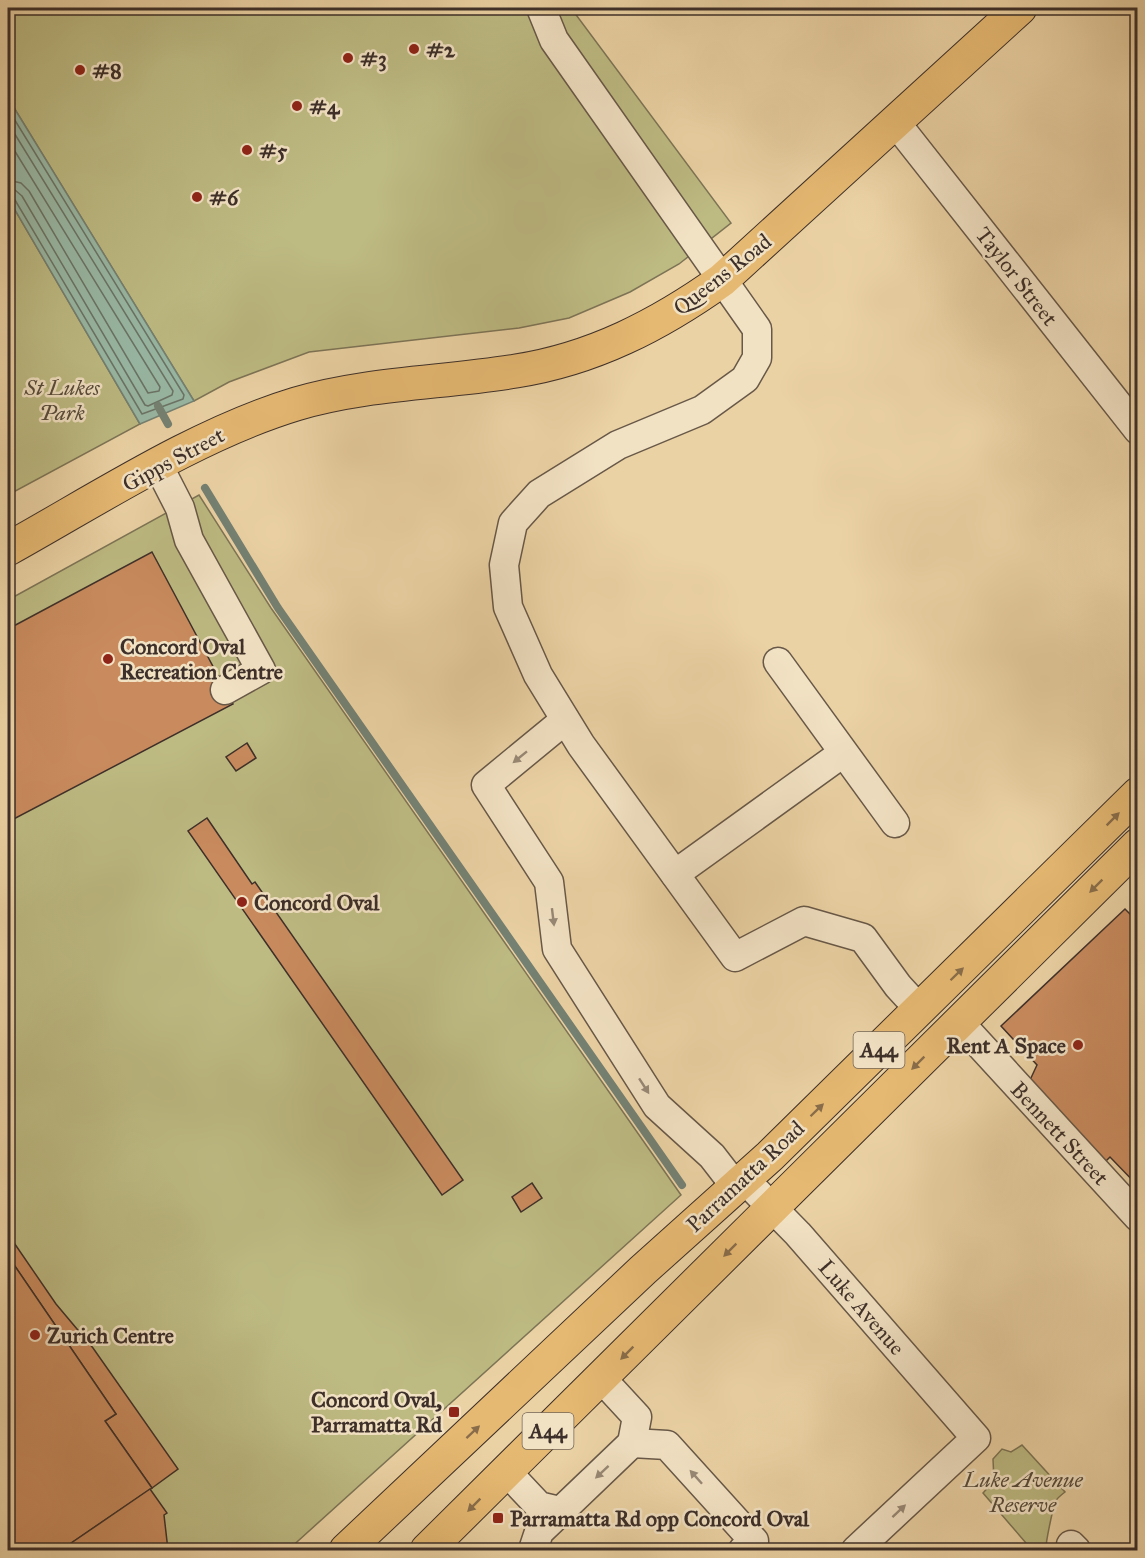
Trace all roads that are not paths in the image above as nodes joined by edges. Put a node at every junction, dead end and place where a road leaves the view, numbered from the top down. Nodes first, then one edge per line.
1 (541, 8) edge
2 (1020, 8) edge
3 (896, 123) junction
4 (722, 280) junction
5 (349, 392) joint
6 (1137, 430) edge
7 (158, 465) junction
8 (10, 543) edge
9 (778, 662) dead end
10 (225, 690) dead end
11 (566, 720) junction
12 (843, 753) junction
13 (1137, 794) edge
14 (895, 823) dead end
15 (1137, 845) edge
16 (675, 874) junction
17 (920, 1010) junction
18 (959, 1022) junction
19 (740, 1183) junction
20 (772, 1209) junction
21 (1137, 1217) edge
22 (566, 1345) junction
23 (601, 1378) junction
24 (632, 1443) junction
25 (507, 1472) junction
26 (560, 1511) junction
27 (345, 1551) edge
28 (428, 1551) edge
29 (533, 1551) edge
30 (743, 1551) edge
31 (856, 1551) edge

1 - 4 street
2 - 3 main road, Queens Road
3 - 4 main road, Queens Road
3 - 6 street, Taylor Street
4 - 5 main road, Queens Road
4 - 11 street
5 - 7 main road, Gipps Street
7 - 8 main road, Gipps Street
7 - 10 street
9 - 12 street
11 - 16 street
11 -> 19 street, Luke Avenue
12 - 14 street
12 - 16 street
17 -> 13 main road, Parramatta Road / A44
15 -> 18 main road, Parramatta Road / A44
16 - 17 street
19 -> 17 main road, Parramatta Road / A44
18 -> 20 main road, Parramatta Road / A44
18 - 21 street, Bennett Street
19 - 20 street, Luke Avenue
19 - 22 main road, Parramatta Road / A44
20 -> 23 main road, Parramatta Road / A44
31 -> 20 street, Luke Avenue
22 - 23 main road
27 -> 22 main road, Parramatta Road / A44
23 - 24 street
23 - 25 main road, Parramatta Road / A44
24 -> 26 street
30 -> 24 street
25 - 26 street
25 -> 28 main road, Parramatta Road / A44
26 - 29 street

